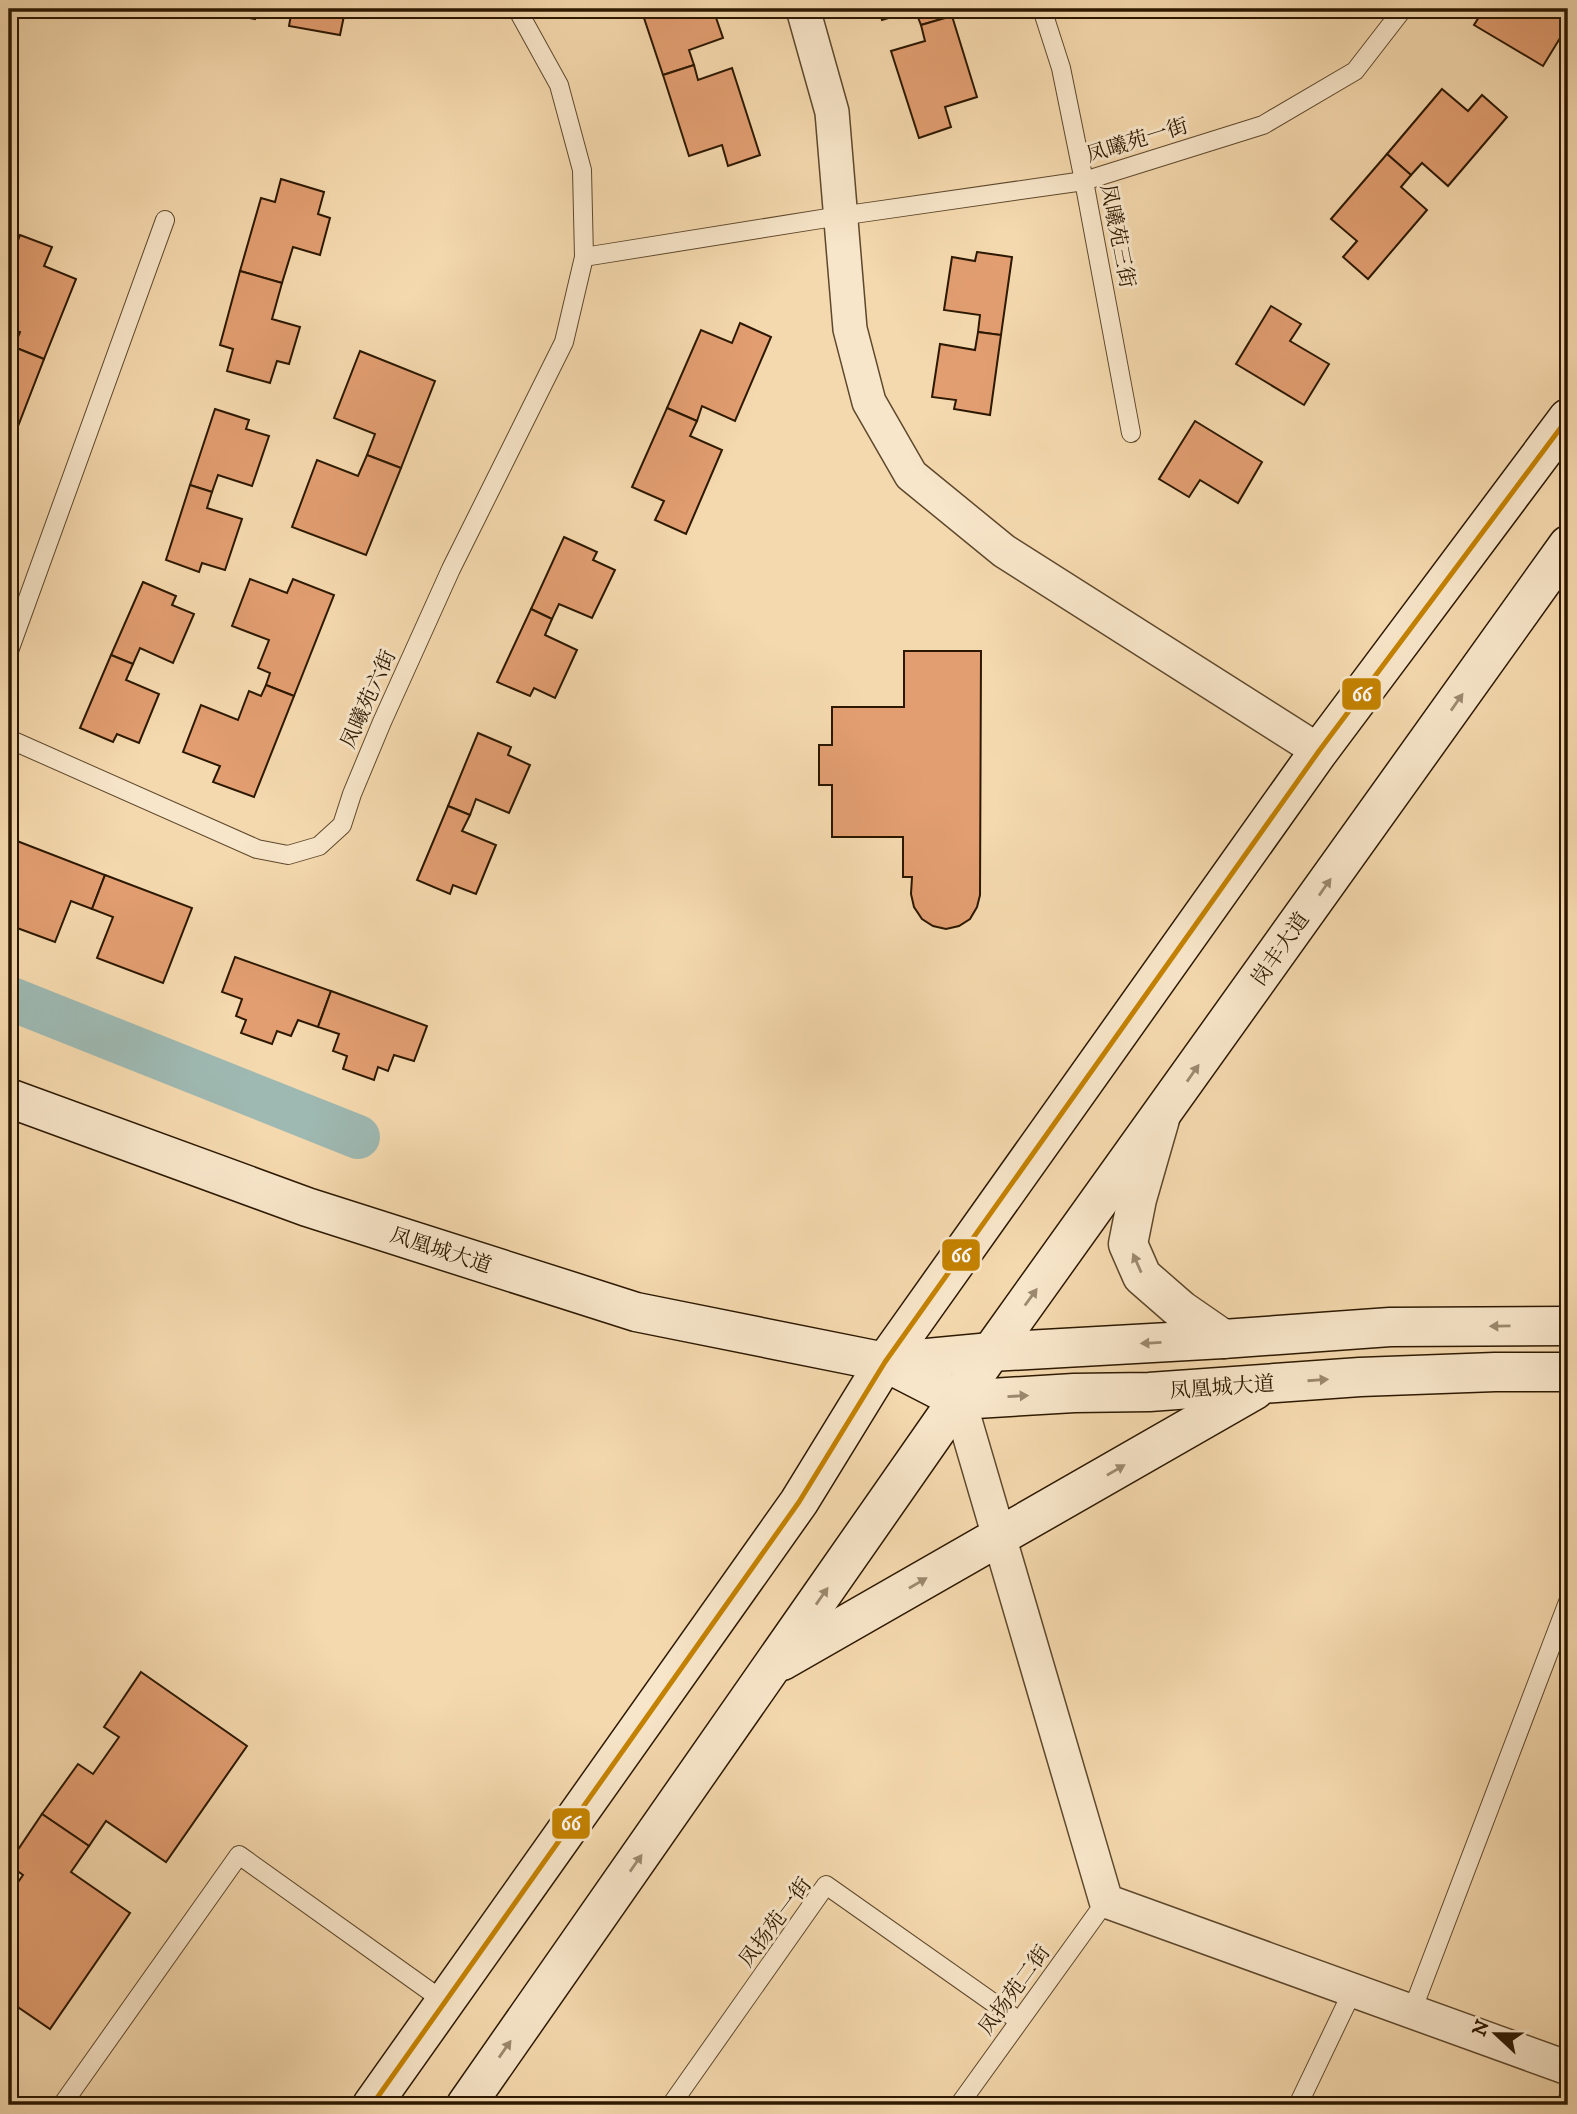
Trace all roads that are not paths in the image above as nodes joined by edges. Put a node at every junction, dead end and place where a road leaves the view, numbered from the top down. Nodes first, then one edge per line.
1 (517, 9) edge
2 (803, 9) edge
3 (1042, 9) edge
4 (1403, 9) edge
5 (1084, 181) junction
6 (839, 216) junction
7 (165, 220) dead end
8 (583, 257) junction
9 (1568, 418) edge
10 (1131, 433) dead end
11 (1568, 545) edge
12 (9, 651) edge
13 (9, 739) edge
14 (1319, 751) junction
15 (9, 1098) edge
16 (1160, 1119) junction
17 (1568, 1326) edge
18 (1223, 1339) junction
19 (991, 1352) junction
20 (885, 1362) junction
21 (1568, 1372) edge
22 (1264, 1384) junction
23 (958, 1400) junction
24 (998, 1537) junction
25 (1568, 1602) edge
26 (774, 1665) junction
27 (1106, 1901) junction
28 (1353, 1990) junction
29 (445, 2001) junction
30 (1412, 2011) junction
31 (1019, 2021) junction
32 (1568, 2068) edge
33 (1568, 2099) edge
34 (62, 2105) edge
35 (372, 2105) edge
36 (466, 2105) edge
37 (671, 2105) edge
38 (958, 2105) edge
39 (1298, 2105) edge
40 (1565, 2105) edge

1 - 8 lane, 凤曦苑六街
2 - 6 street
3 - 5 lane, 凤曦苑三街
4 - 5 lane, 凤曦苑一街
5 - 6 lane, 凤曦苑一街
5 - 10 lane, 凤曦苑三街
6 - 8 lane, 凤曦苑一街
6 - 14 street
7 - 12 lane
8 - 13 lane, 凤曦苑六街
9 - 14 main road
16 -> 11 main road, 岗丰大道
14 - 20 main road
15 - 20 main road, 凤凰城大道
18 -> 16 main road
19 -> 16 main road, 岗丰大道
17 -> 18 main road, 凤凰城大道
18 -> 19 main road, 凤凰城大道
19 - 20 main road, 凤凰城大道
19 - 23 main road, 岗丰大道
20 - 23 main road, 凤凰城大道
20 - 29 main road
22 -> 21 main road, 凤凰城大道
23 -> 22 main road, 凤凰城大道
24 -> 22 main road
23 - 24 street
26 -> 23 main road, 岗丰大道
26 -> 24 main road
24 - 27 street
25 - 30 lane
36 -> 26 main road, 岗丰大道
27 - 28 street
27 - 31 lane, 凤扬苑二街
28 - 30 street
28 - 39 lane
29 - 34 lane
29 - 35 main road
30 - 32 street
31 - 37 lane, 凤扬苑一街
31 - 38 lane, 凤扬苑二街
33 - 40 lane

